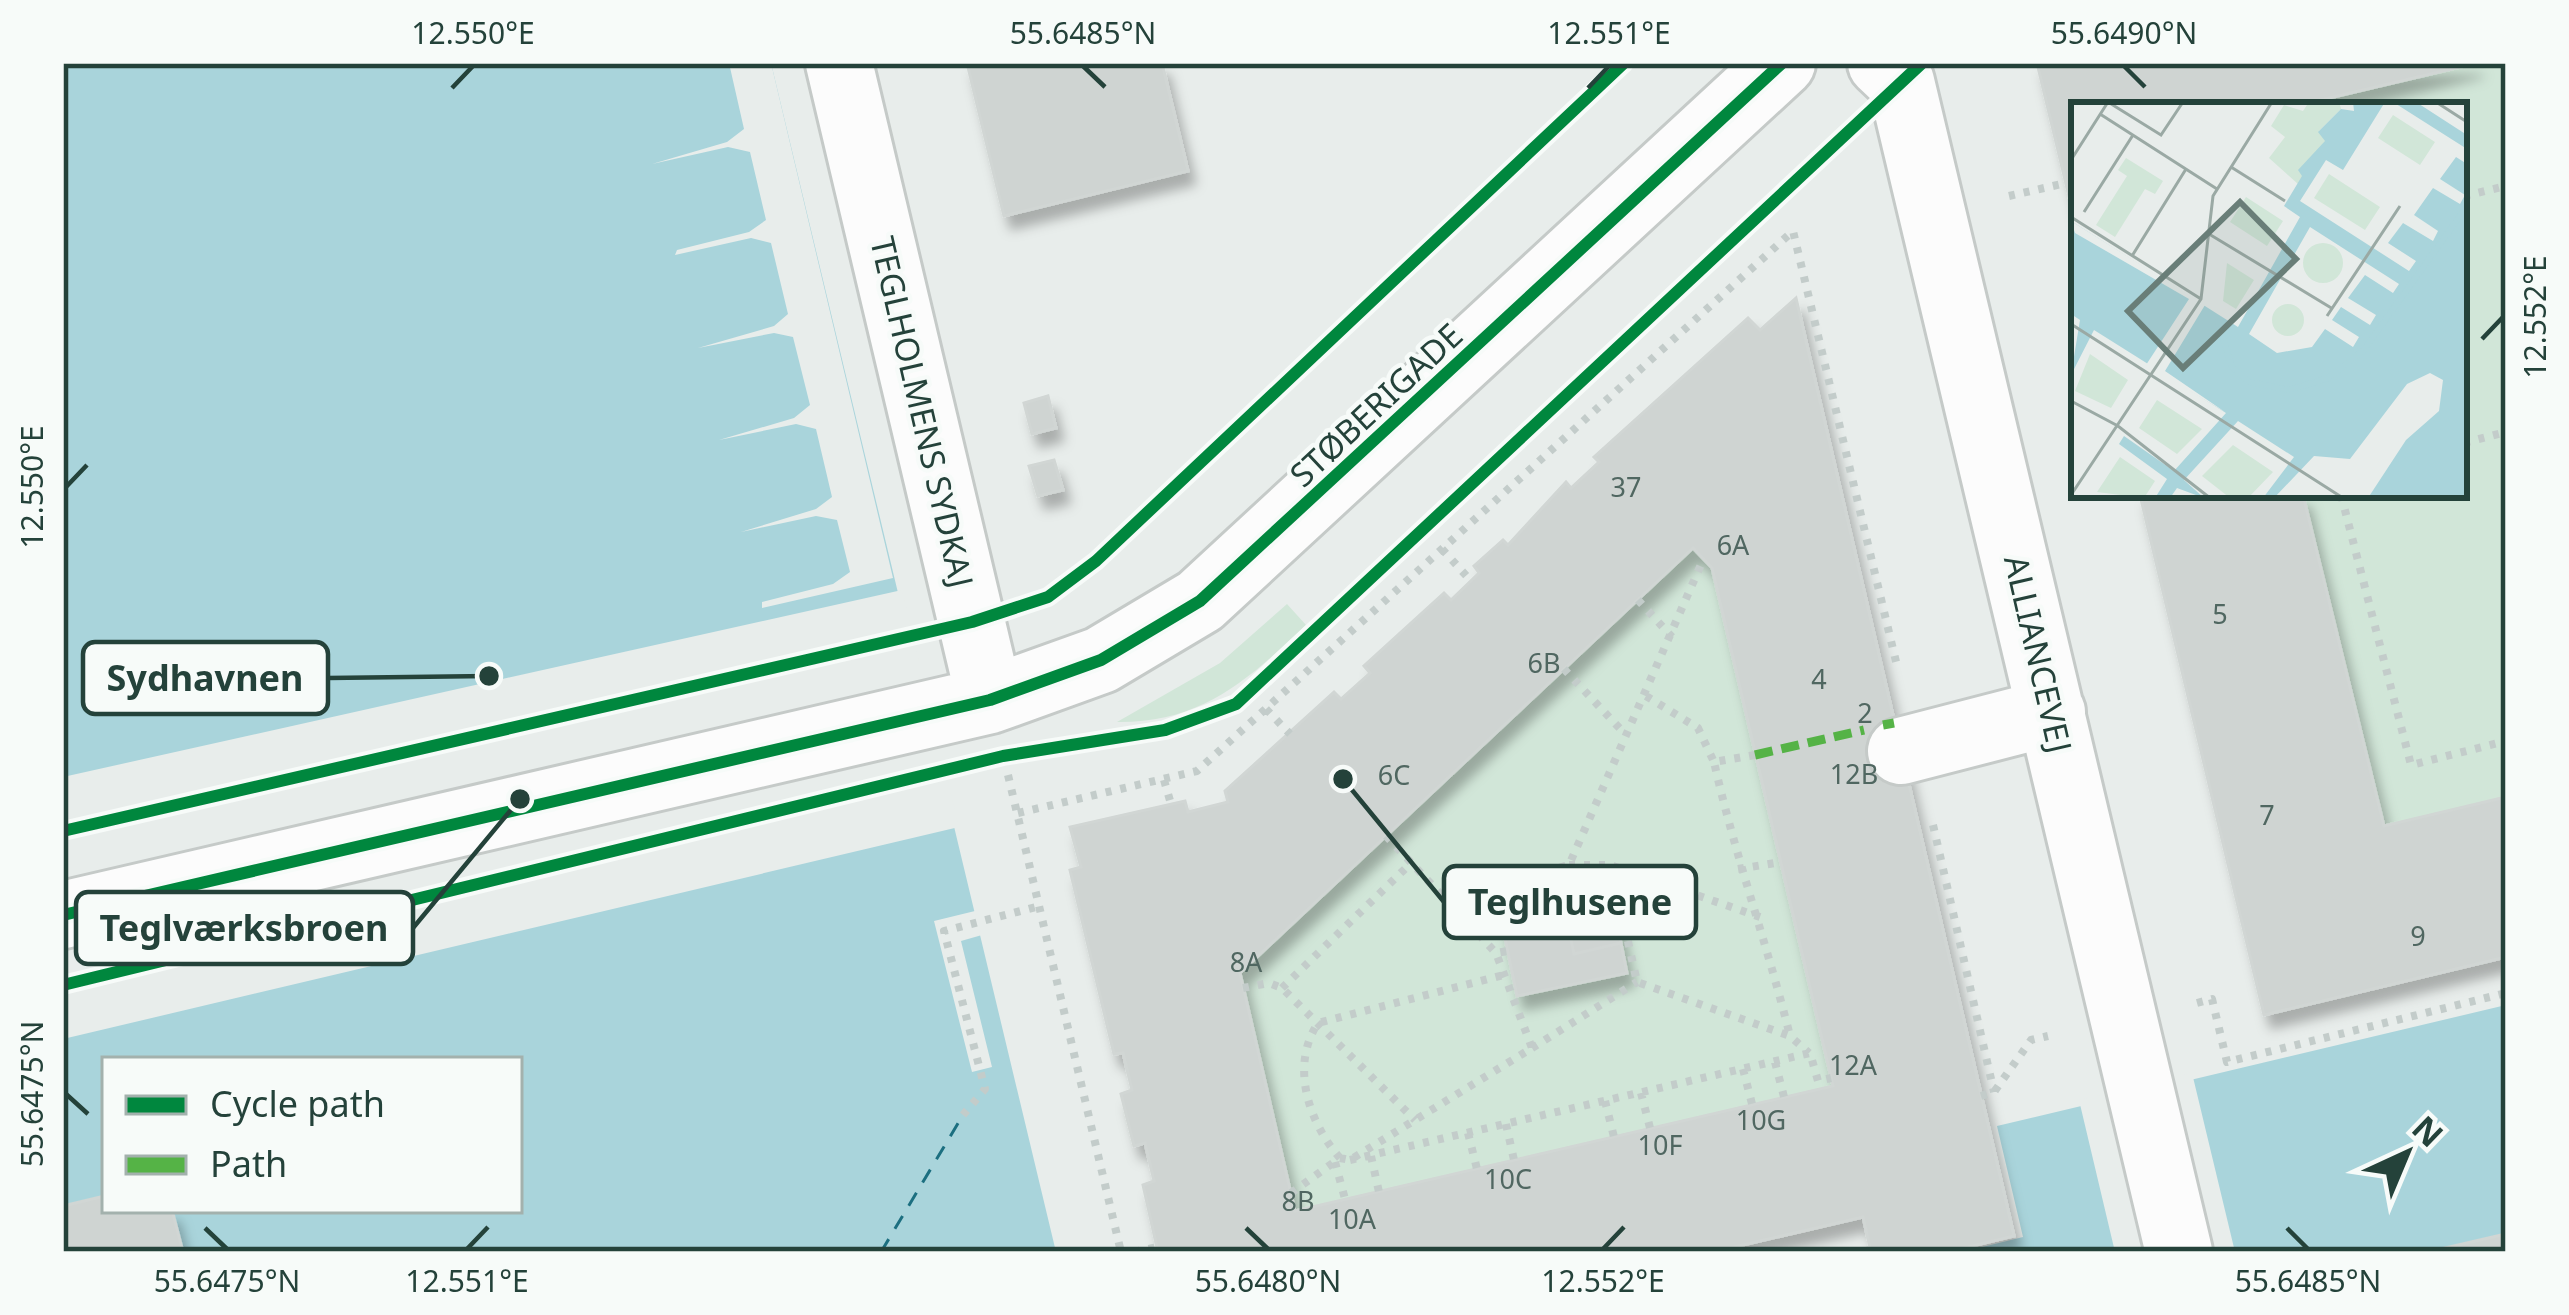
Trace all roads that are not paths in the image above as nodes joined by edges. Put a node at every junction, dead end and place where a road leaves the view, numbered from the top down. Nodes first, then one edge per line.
1 (839, 63) edge
2 (1782, 63) edge
3 (1881, 63) edge
4 (973, 704) junction
5 (2052, 712) junction
6 (1908, 749) road end
7 (63, 915) edge
8 (2180, 1252) edge

1 - 4 street, TEGLHOLMENS SYDKAJ
2 - 4 street, STØBERIGADE
3 - 5 street, ALLIANCEVEJ
4 - 7 street, STØBERIGADE
5 - 6 street
5 - 8 street, ALLIANCEVEJ

